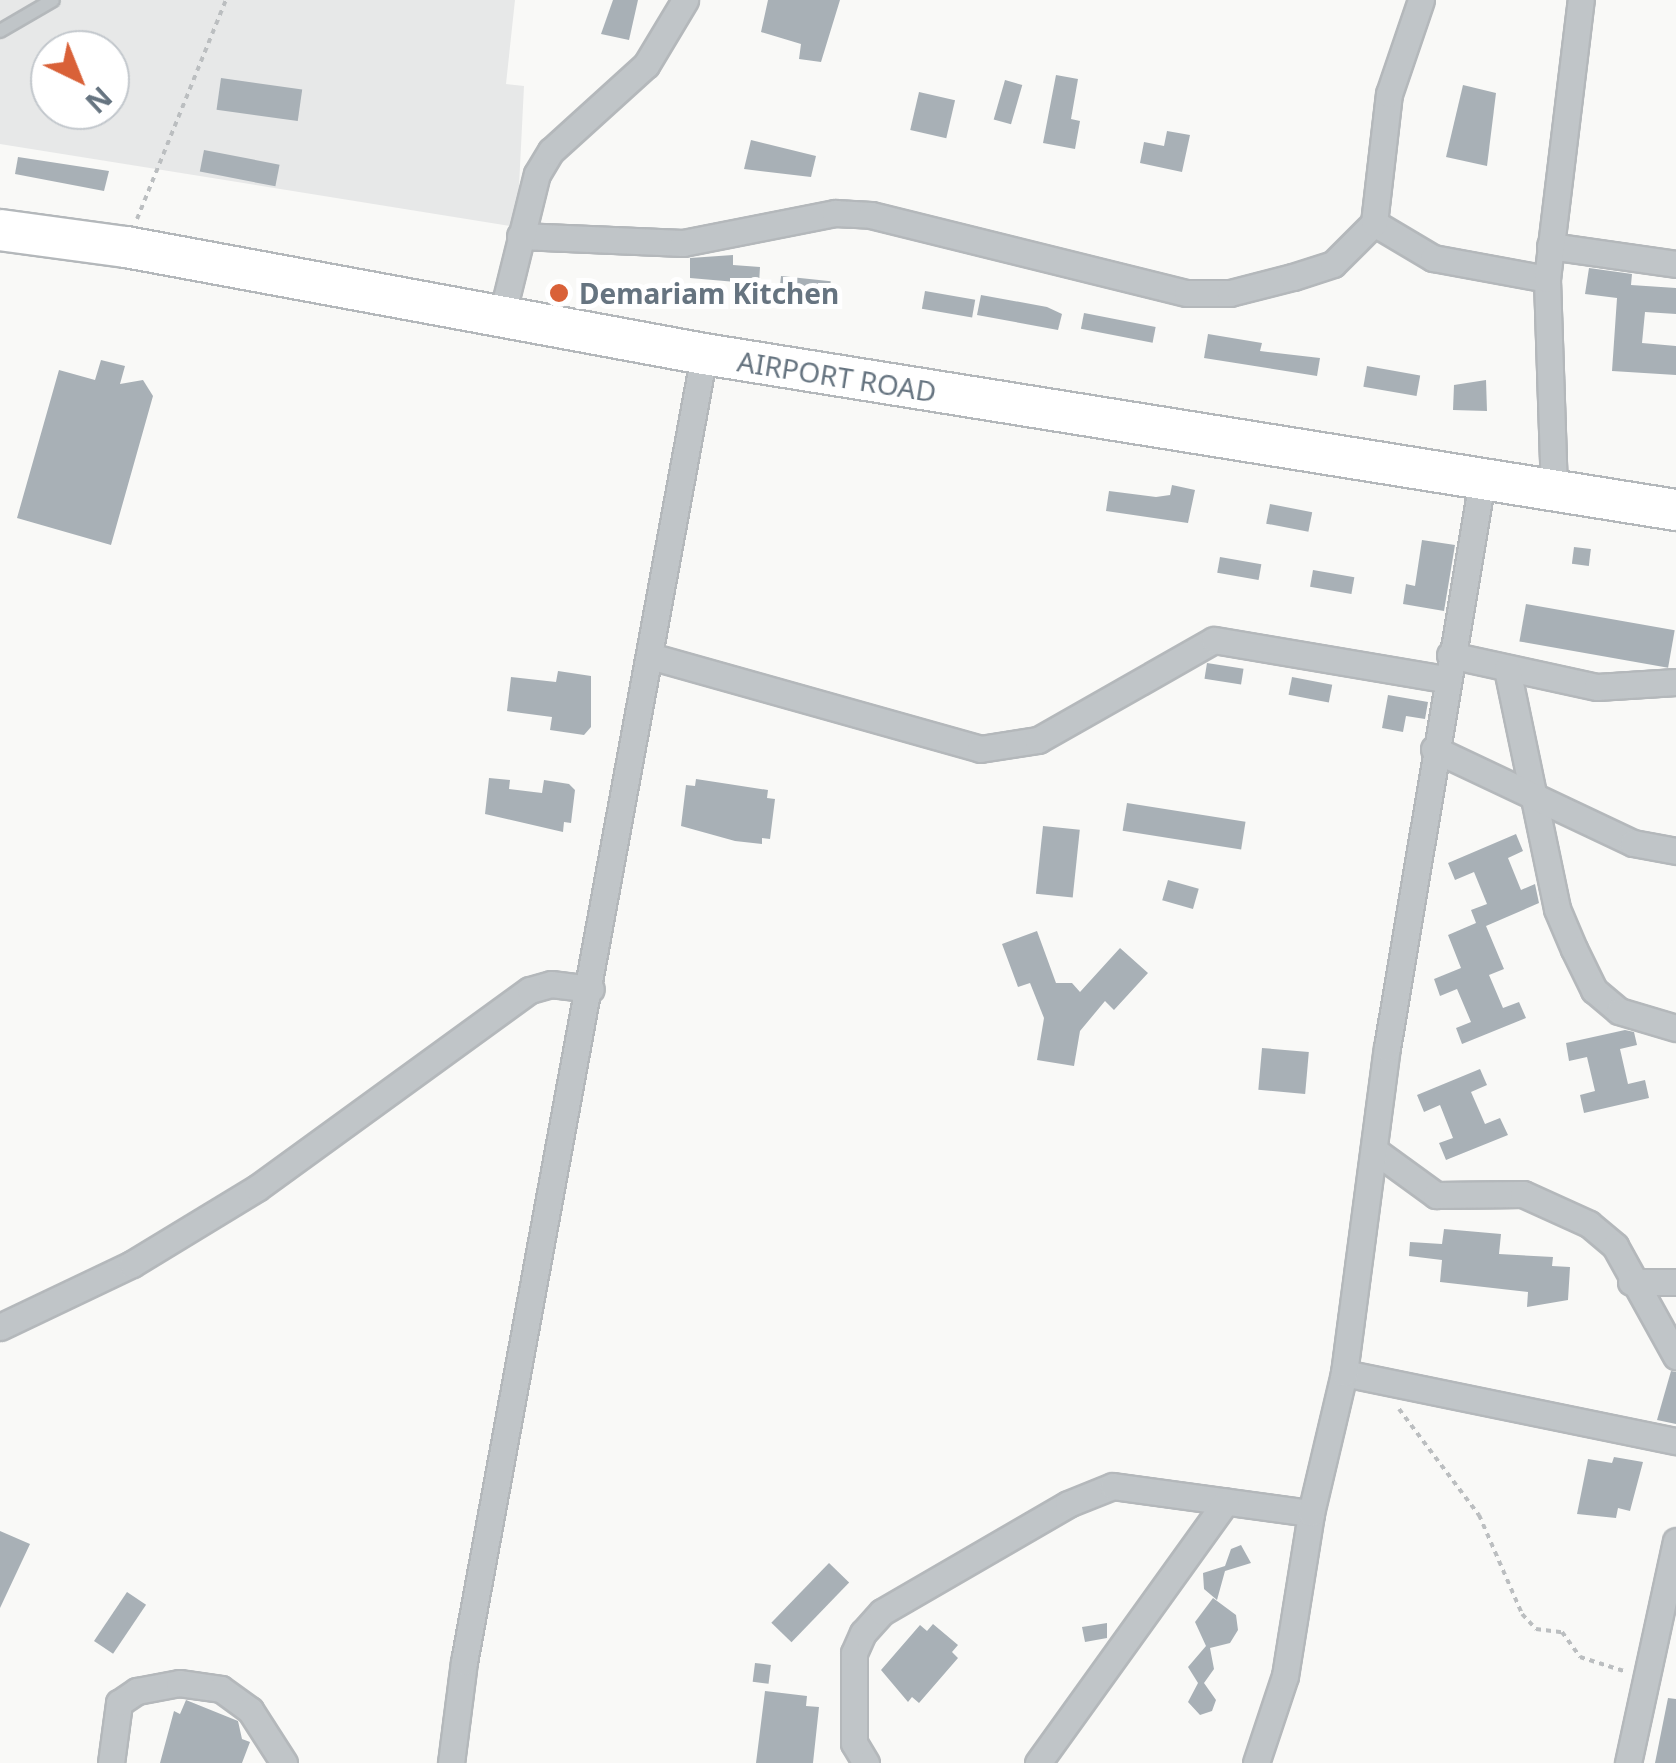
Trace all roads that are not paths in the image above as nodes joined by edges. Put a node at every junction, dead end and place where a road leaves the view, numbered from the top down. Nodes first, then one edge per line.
1 (54, 0) edge
2 (685, 0) edge
3 (1421, 0) edge
4 (1581, 0) edge
5 (0, 30) edge
6 (1374, 223) junction
7 (0, 230) edge
8 (520, 236) junction
9 (1550, 246) junction
10 (1676, 264) edge
11 (1547, 280) junction
12 (501, 320) junction
13 (704, 354) junction
14 (1482, 481) junction
15 (1554, 491) junction
16 (1676, 510) edge
17 (650, 656) junction
18 (1447, 667) junction
19 (1506, 668) junction
20 (1676, 682) edge
21 (1434, 750) junction
22 (1535, 799) junction
23 (1676, 851) edge
24 (591, 989) junction
25 (1676, 1028) edge
26 (1374, 1150) junction
27 (1631, 1282) junction
28 (1676, 1282) edge
29 (0, 1327) edge
30 (1676, 1356) edge
31 (1344, 1373) junction
32 (1676, 1441) edge
33 (1226, 1501) junction
34 (1311, 1513) junction
35 (1676, 1541) edge
36 (110, 1763) edge
37 (284, 1763) edge
38 (451, 1763) edge
39 (866, 1763) edge
40 (1038, 1763) edge
41 (1256, 1763) edge
42 (1628, 1763) edge

1 - 5 lane
2 - 8 street
3 - 6 street
4 - 9 street
6 - 8 street
6 - 11 street
7 - 12 highway, AIRPORT ROAD
8 - 12 street
9 - 10 street
9 - 11 street
11 - 15 street
12 - 13 highway, AIRPORT ROAD
13 - 14 highway, AIRPORT ROAD
13 - 17 street
14 - 15 highway, AIRPORT ROAD
14 - 18 street
15 - 16 highway, AIRPORT ROAD
17 - 18 street
17 - 24 street
18 - 19 street
18 - 21 street
19 - 20 street
19 - 22 street
21 - 22 street
21 - 26 street
22 - 23 street
22 - 25 street
24 - 29 street
24 - 38 street
26 - 27 street
26 - 31 street
27 - 28 street
27 - 30 street
31 - 32 street
31 - 34 street
33 - 34 street
33 - 39 street
33 - 40 street
34 - 41 street
35 - 42 street
36 - 37 street

